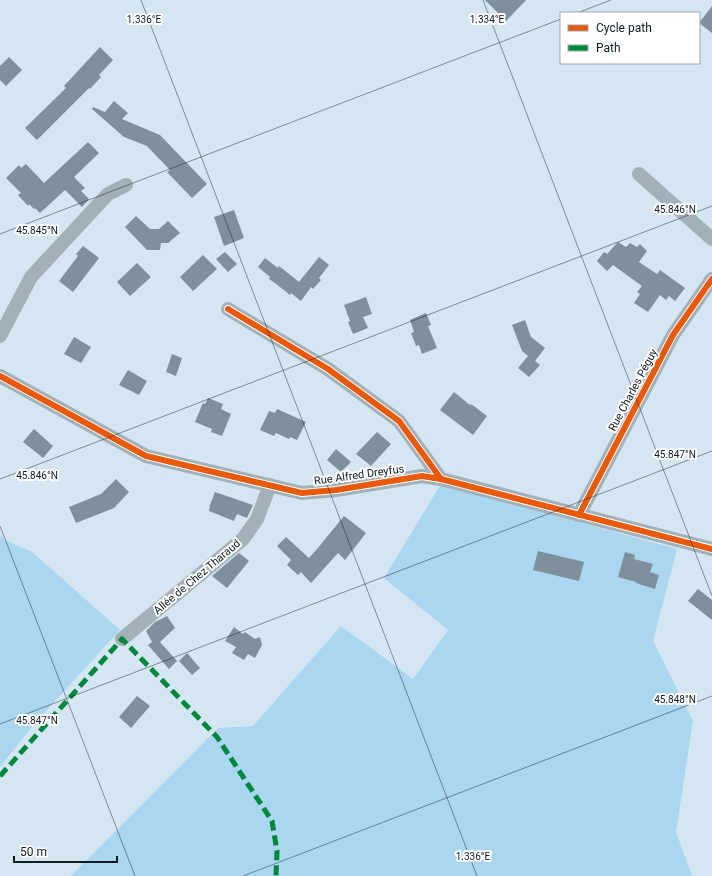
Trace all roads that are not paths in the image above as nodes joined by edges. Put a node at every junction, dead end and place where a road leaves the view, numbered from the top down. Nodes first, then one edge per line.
1 (639, 174) dead end
2 (126, 185) dead end
3 (712, 239) edge
4 (712, 279) edge
5 (228, 309) dead end
6 (0, 336) edge
7 (0, 376) edge
8 (441, 479) junction
9 (270, 485) junction
10 (579, 515) junction
11 (712, 549) edge
12 (122, 639) dead end

1 - 3 street
2 - 6 street
4 - 10 street, Rue Charles Péguy
5 - 8 street
7 - 9 street, Rue Alfred Dreyfus
8 - 9 street, Rue Alfred Dreyfus
8 - 10 street, Rue Alfred Dreyfus
9 - 12 street, Allée de Chez Tharaud
10 - 11 street, Rue Alfred Dreyfus

